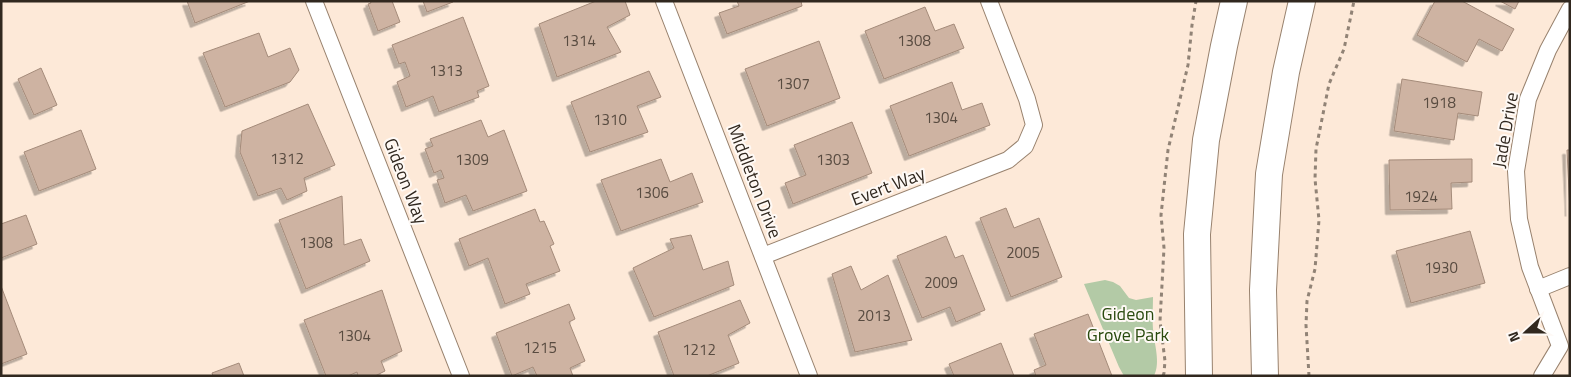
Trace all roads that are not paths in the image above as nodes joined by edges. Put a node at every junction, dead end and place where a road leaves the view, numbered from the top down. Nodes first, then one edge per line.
1 (314, 1) edge
2 (664, 1) edge
3 (989, 1) edge
4 (1234, 1) edge
5 (1302, 1) edge
6 (1570, 9) edge
7 (762, 256) junction
8 (1570, 276) edge
9 (1538, 289) junction
10 (460, 376) edge
11 (809, 376) edge
12 (1198, 376) edge
13 (1266, 376) edge
14 (1542, 376) edge

1 - 10 street, Gideon Way
2 - 7 street, Middleton Drive
3 - 7 street, Evert Way
4 - 12 main road
5 - 13 main road
6 - 9 street, Jade Drive
7 - 11 street, Middleton Drive
8 - 9 street
9 - 14 street, Jade Drive

